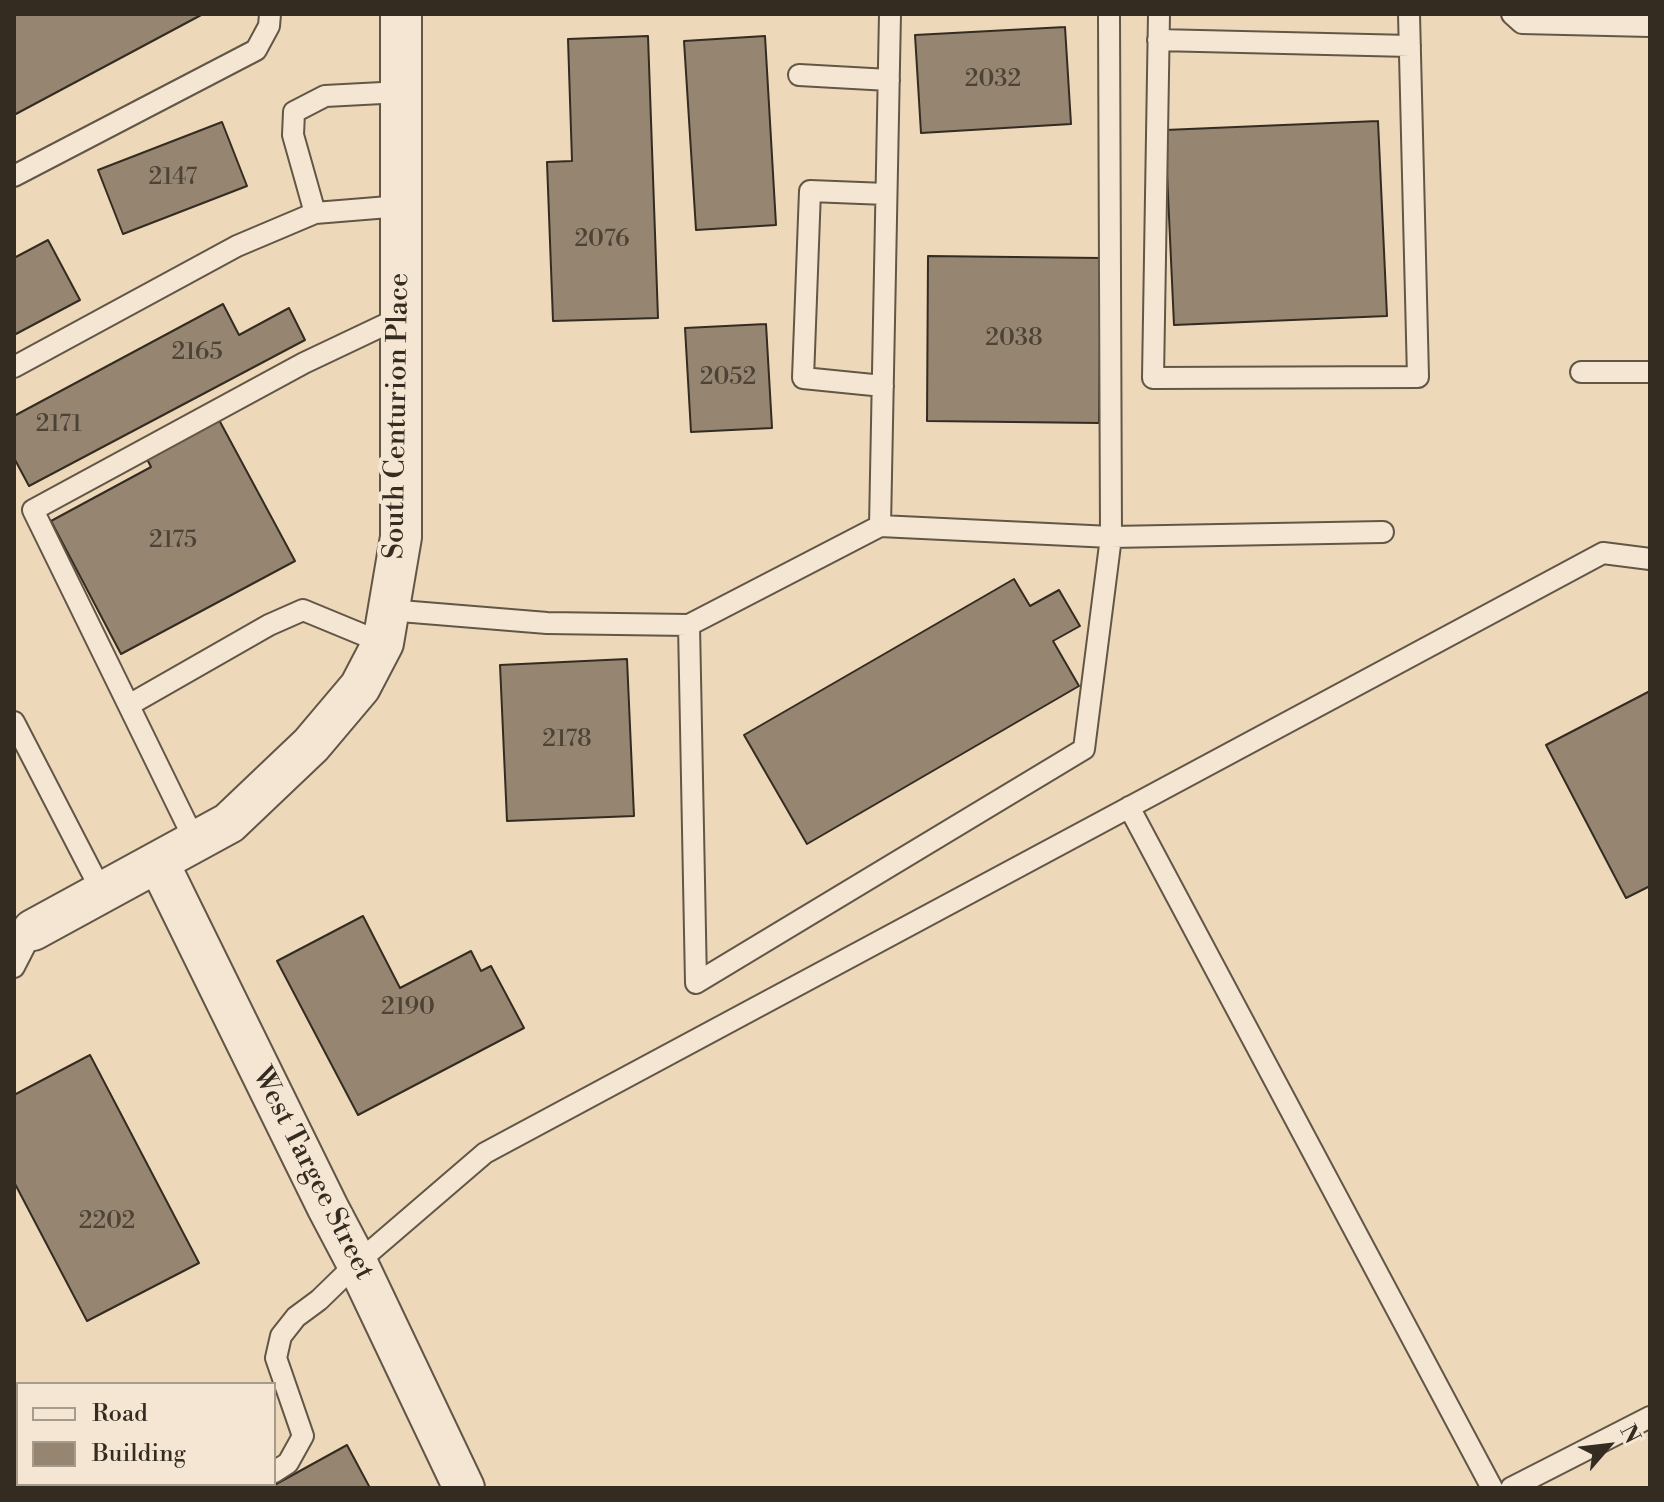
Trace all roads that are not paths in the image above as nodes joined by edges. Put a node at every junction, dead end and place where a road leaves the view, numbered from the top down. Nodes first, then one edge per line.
1 (270, 14) edge
2 (401, 14) edge
3 (890, 14) edge
4 (1109, 14) edge
5 (1159, 14) edge
6 (1409, 14) edge
7 (1512, 14) edge
8 (1650, 26) edge
9 (1158, 40) junction
10 (1410, 46) junction
11 (799, 75) dead end
12 (889, 80) junction
13 (401, 92) junction
14 (14, 176) edge
15 (886, 194) junction
16 (401, 206) junction
17 (315, 213) junction
18 (401, 317) junction
19 (14, 367) edge
20 (1581, 372) dead end
21 (1650, 372) edge
22 (883, 386) junction
23 (880, 526) junction
24 (1383, 532) dead end
25 (1111, 537) junction
26 (1650, 559) edge
27 (689, 625) junction
28 (386, 627) junction
29 (129, 705) junction
30 (14, 722) edge
31 (1129, 807) junction
32 (195, 841) junction
33 (158, 862) junction
34 (102, 892) junction
35 (23, 930) edge
36 (14, 967) edge
37 (357, 1263) junction
38 (1650, 1417) edge
39 (276, 1471) edge
40 (464, 1488) edge
41 (1492, 1488) edge
42 (1511, 1488) edge

1 - 14 lane
2 - 13 street, South Centurion Place
3 - 12 lane
4 - 25 lane
5 - 9 lane
6 - 10 lane
7 - 8 lane
9 - 10 lane
9 - 10 lane
11 - 12 lane
12 - 15 lane
13 - 16 street, South Centurion Place
13 - 17 lane
15 - 22 lane
15 - 22 lane
16 - 17 lane
16 - 18 street, South Centurion Place
17 - 19 lane
18 - 28 street, South Centurion Place
18 - 29 lane
20 - 21 lane
22 - 23 lane
23 - 25 lane
23 - 27 lane
24 - 25 lane
25 - 27 lane
26 - 31 lane
27 - 28 lane
28 - 29 lane
28 - 32 street, South Centurion Place
29 - 32 lane
30 - 34 lane
31 - 37 lane
31 - 41 lane
32 - 33 street, South Centurion Place
33 - 34 street, South Centurion Place
33 - 37 street, West Targee Street
34 - 35 street, South Centurion Place
35 - 36 lane
37 - 39 lane
37 - 40 street, West Targee Street
38 - 42 lane

